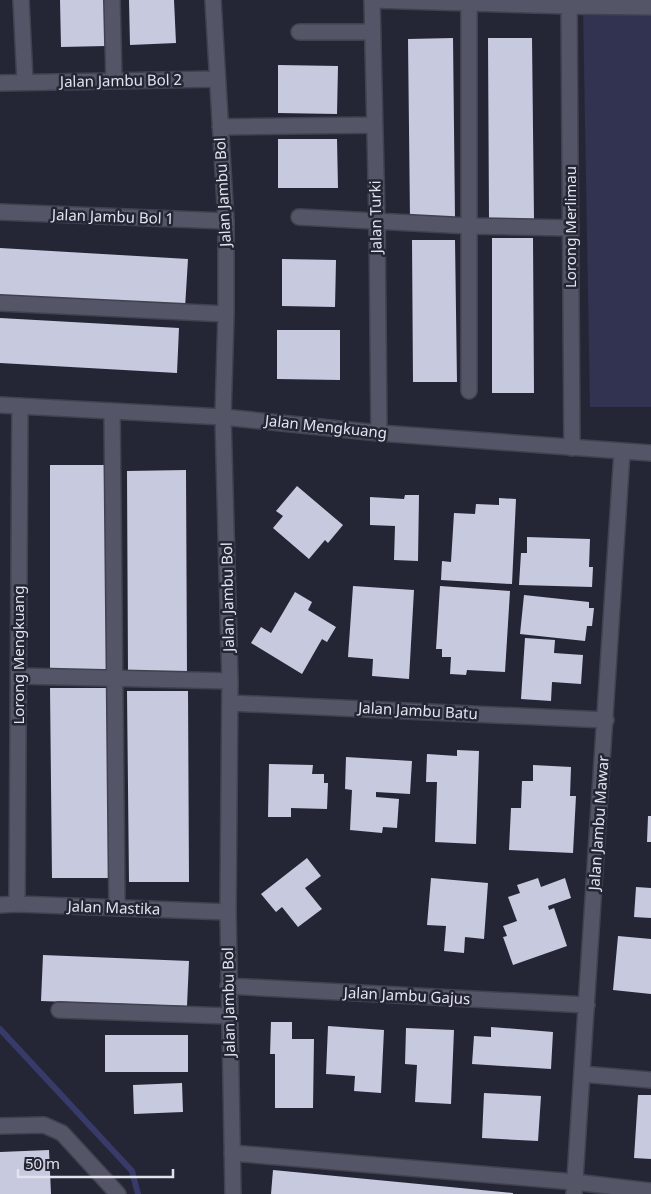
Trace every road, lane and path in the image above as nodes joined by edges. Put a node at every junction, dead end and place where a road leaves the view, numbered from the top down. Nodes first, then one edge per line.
1 (21, 0) edge
2 (112, 0) edge
3 (214, 0) edge
4 (372, 0) edge
5 (469, 3) junction
6 (579, 4) edge
7 (651, 7) edge
8 (299, 32) dead end
9 (372, 32) junction
10 (217, 79) junction
11 (114, 81) junction
12 (25, 82) junction
13 (0, 83) edge
14 (374, 125) junction
15 (220, 127) junction
16 (0, 212) edge
17 (299, 217) dead end
18 (377, 220) junction
19 (226, 222) junction
20 (469, 226) junction
21 (571, 228) junction
22 (0, 303) edge
23 (226, 314) junction
24 (469, 391) dead end
25 (0, 405) edge
26 (20, 406) junction
27 (112, 411) junction
28 (223, 417) junction
29 (379, 433) junction
30 (572, 448) junction
31 (622, 452) junction
32 (651, 453) edge
33 (19, 676) junction
34 (114, 678) junction
35 (230, 681) junction
36 (230, 703) junction
37 (606, 720) junction
38 (17, 904) junction
39 (0, 905) edge
40 (117, 908) junction
41 (228, 912) junction
42 (228, 986) junction
43 (587, 1005) junction
44 (59, 1010) dead end
45 (229, 1016) junction
46 (582, 1074) junction
47 (651, 1080) edge
48 (0, 1126) edge
49 (232, 1153) junction
50 (574, 1188) edge
51 (651, 1191) edge
52 (118, 1194) edge
53 (234, 1194) edge

1 - 12 street
2 - 11 street
3 - 10 street, Jalan Jambu Bol
4 - 5 street
4 - 9 street, Jalan Turki
5 - 6 street
5 - 20 street
6 - 7 street
6 - 21 street, Lorong Merlimau
8 - 9 street
9 - 14 street, Jalan Turki
10 - 11 street, Jalan Jambu Bol 2
10 - 15 street, Jalan Jambu Bol
11 - 12 street, Jalan Jambu Bol 2
12 - 13 street, Jalan Jambu Bol 2
14 - 15 street
14 - 18 street, Jalan Turki
15 - 19 street, Jalan Jambu Bol
16 - 19 street, Jalan Jambu Bol 1
17 - 18 street
18 - 20 street
18 - 29 street, Jalan Turki
19 - 23 street, Jalan Jambu Bol
20 - 21 street
20 - 24 street
21 - 30 street, Lorong Merlimau
22 - 23 street
23 - 28 street, Jalan Jambu Bol
25 - 26 street, Jalan Mengkuang
26 - 27 street, Jalan Mengkuang
26 - 33 street, Lorong Mengkuang
27 - 28 street, Jalan Mengkuang
27 - 34 street
28 - 29 street, Jalan Mengkuang
28 - 35 street, Jalan Jambu Bol
29 - 30 street, Jalan Mengkuang
30 - 31 street, Jalan Mengkuang
31 - 32 street, Jalan Mengkuang
31 - 37 street, Jalan Jambu Mawar
33 - 34 street
33 - 38 street, Lorong Mengkuang
34 - 35 street
34 - 40 street
35 - 36 street, Jalan Jambu Bol
36 - 37 street, Jalan Jambu Batu
36 - 41 street, Jalan Jambu Bol
37 - 43 street, Jalan Jambu Mawar
38 - 39 street, Jalan Mastika
38 - 40 street, Jalan Mastika
40 - 41 street, Jalan Mastika
41 - 42 street, Jalan Jambu Bol
42 - 43 street, Jalan Jambu Gajus
42 - 45 street, Jalan Jambu Bol
43 - 46 street, Jalan Jambu Mawar
44 - 45 street
45 - 49 street, Jalan Jambu Bol
46 - 47 street
46 - 50 street, Jalan Jambu Mawar
48 - 52 street
49 - 50 street
49 - 53 street, Jalan Jambu Bol
50 - 51 street

